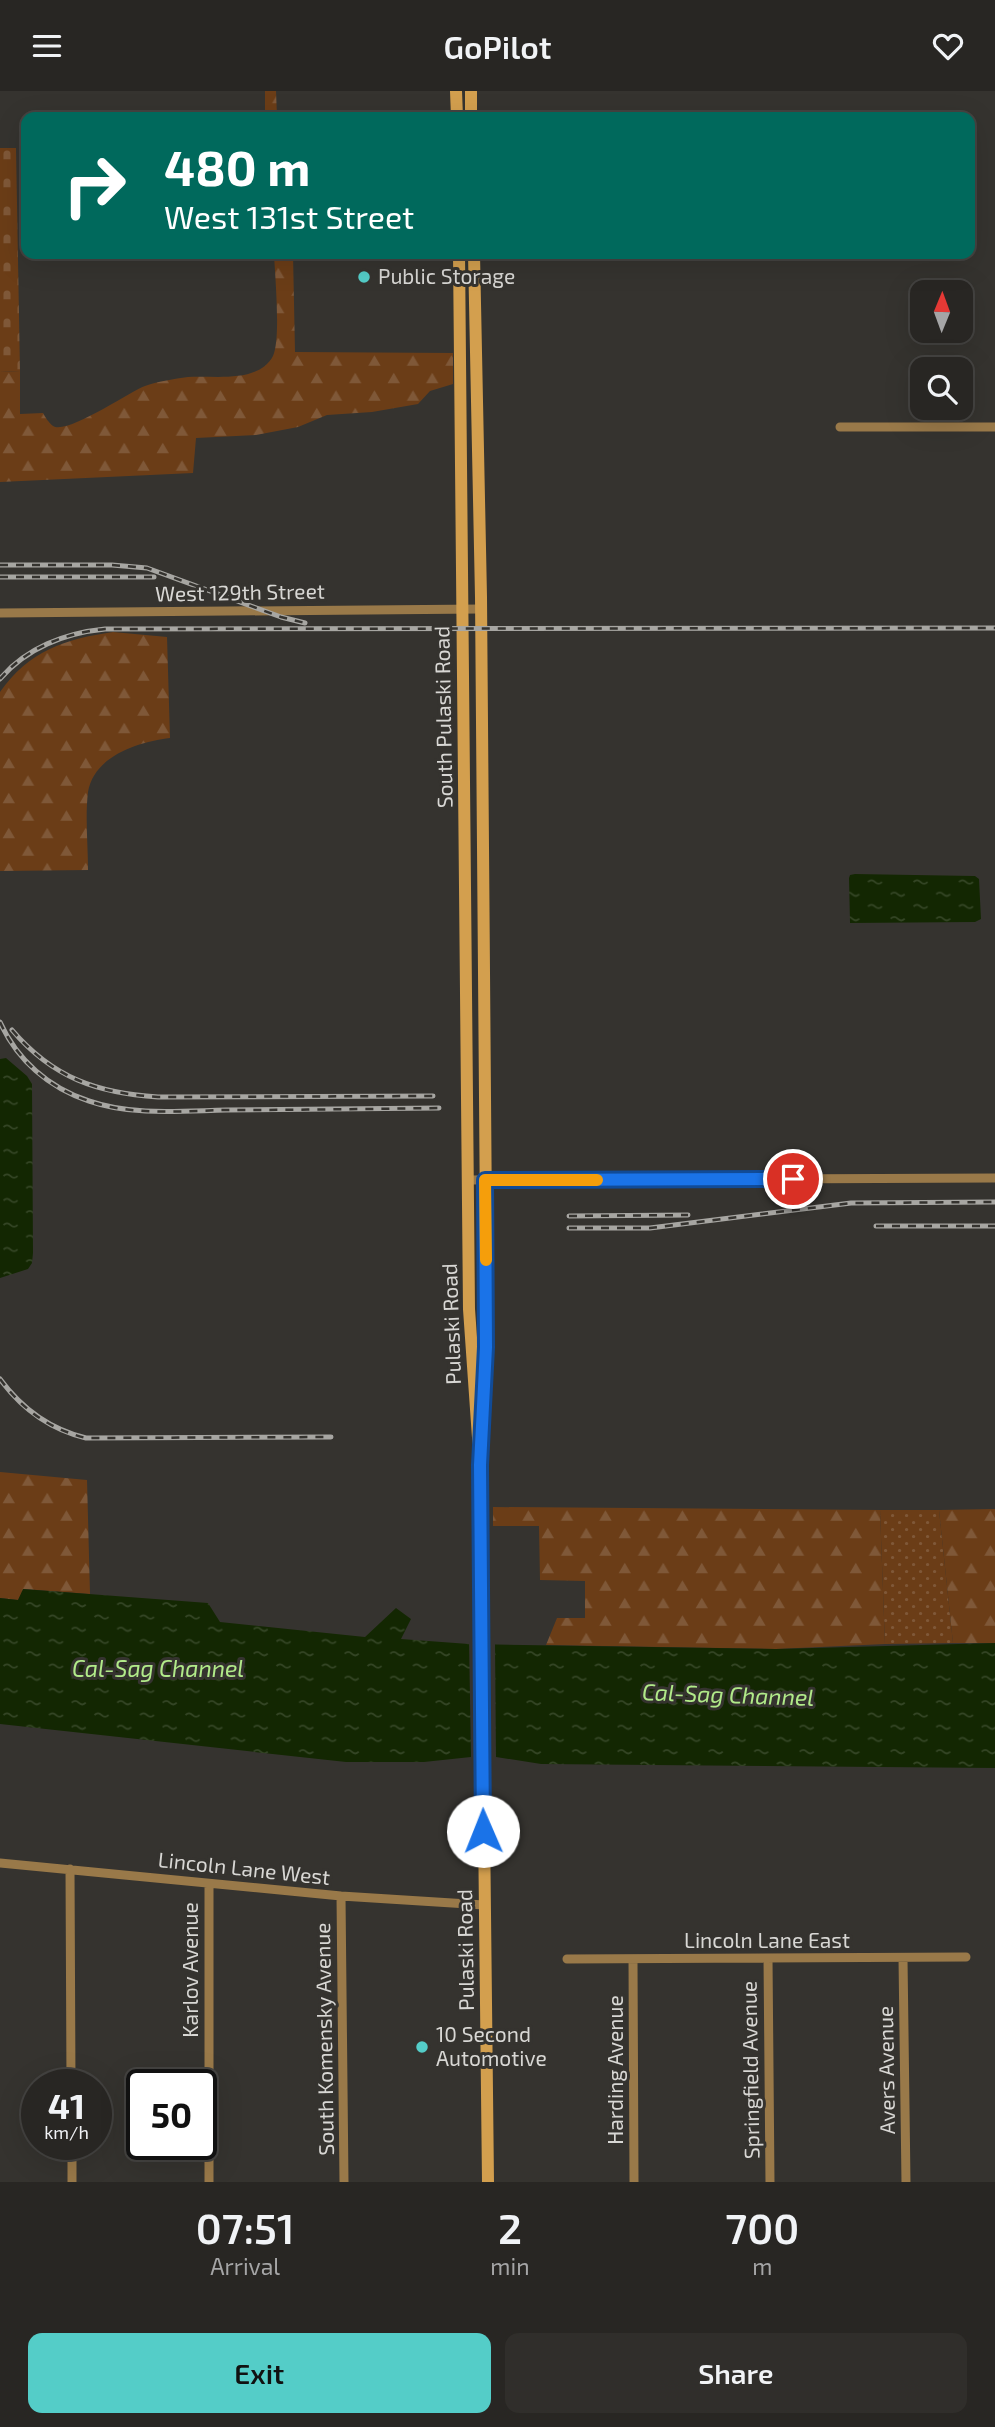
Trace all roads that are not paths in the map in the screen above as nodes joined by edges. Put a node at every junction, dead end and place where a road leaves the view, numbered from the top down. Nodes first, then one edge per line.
1 (456, 91) edge
2 (471, 91) edge
3 (457, 112) edge
4 (471, 112) edge
5 (459, 259) edge
6 (474, 259) edge
7 (840, 427) dead end
8 (995, 427) edge
9 (462, 609) junction
10 (481, 609) junction
11 (0, 613) edge
12 (995, 1178) edge
13 (468, 1180) junction
14 (485, 1180) junction
15 (480, 1465) junction
16 (0, 1863) edge
17 (70, 1869) junction
18 (209, 1884) junction
19 (341, 1896) junction
20 (484, 1905) junction
21 (768, 1958) junction
22 (903, 1958) junction
23 (966, 1958) dead end
24 (567, 1959) dead end
25 (633, 1959) junction
26 (71, 2069) edge
27 (72, 2160) edge
28 (72, 2182) edge
29 (209, 2182) edge
30 (344, 2182) edge
31 (488, 2182) edge
32 (634, 2182) edge
33 (770, 2182) edge
34 (906, 2182) edge

1 - 3 main road
2 - 4 main road
5 - 9 main road, South Pulaski Road
6 - 10 main road, South Pulaski Road
7 - 8 street
9 - 10 street, West 129th Street
9 - 11 street, West 129th Street
9 - 13 main road, South Pulaski Road
10 - 14 main road, South Pulaski Road
12 - 14 street
13 - 14 street
13 - 15 main road, Pulaski Road
14 - 15 main road, Pulaski Road
15 - 20 main road, Pulaski Road
16 - 17 street, Lincoln Lane West
17 - 18 street, Lincoln Lane West
17 - 26 street
18 - 19 street, Lincoln Lane West
18 - 29 street, Karlov Avenue
19 - 20 street, Lincoln Lane West
19 - 30 street, South Komensky Avenue
20 - 31 main road, Pulaski Road
21 - 22 street, Lincoln Lane East
21 - 25 street, Lincoln Lane East
21 - 33 street, Springfield Avenue
22 - 23 street, Lincoln Lane East
22 - 34 street, Avers Avenue
24 - 25 street, Lincoln Lane East
25 - 32 street, Harding Avenue
27 - 28 street

